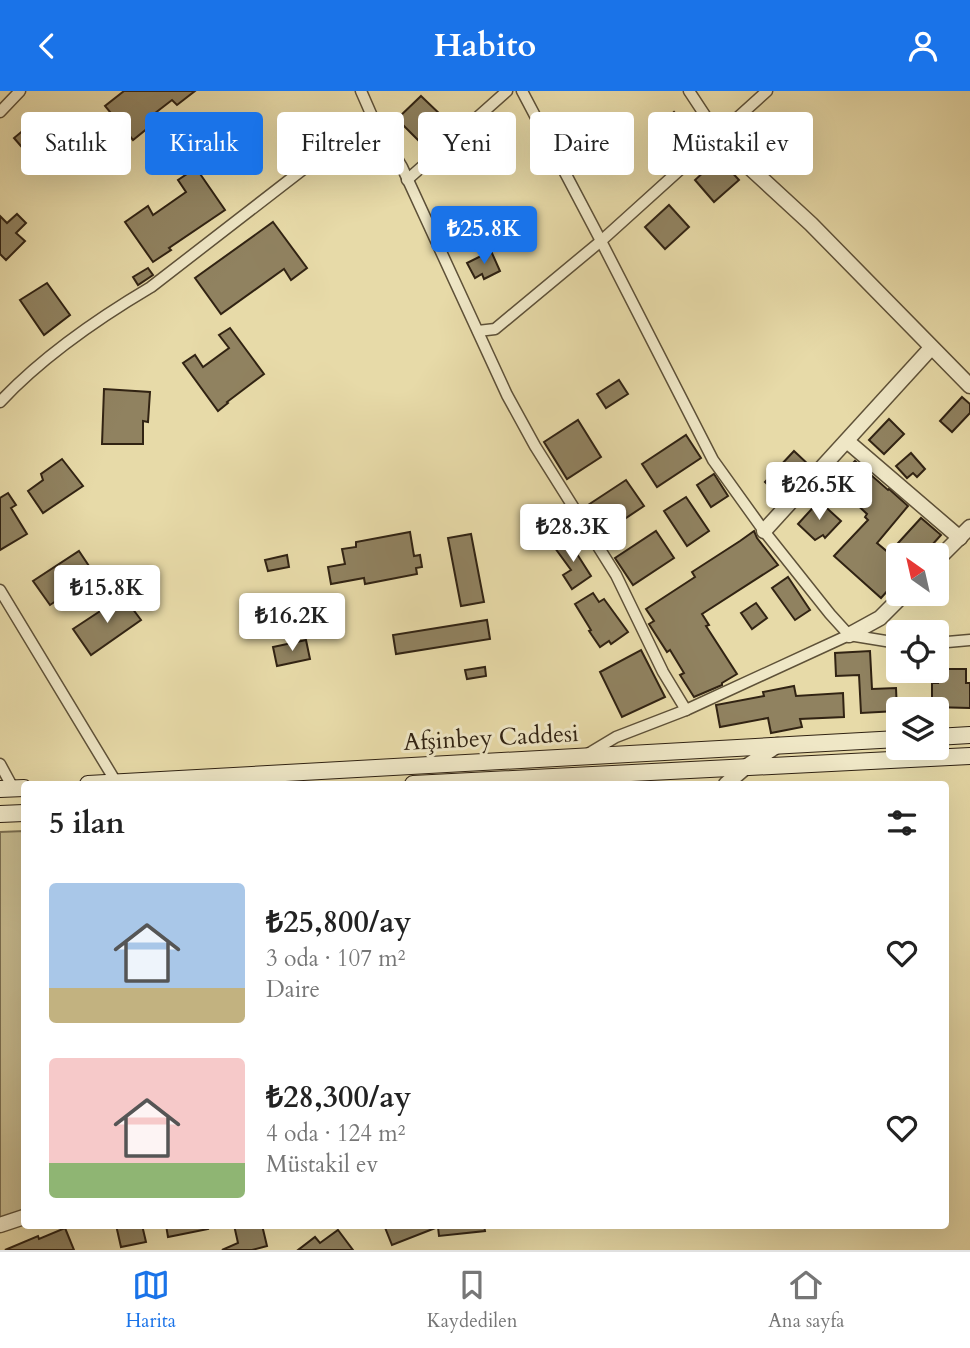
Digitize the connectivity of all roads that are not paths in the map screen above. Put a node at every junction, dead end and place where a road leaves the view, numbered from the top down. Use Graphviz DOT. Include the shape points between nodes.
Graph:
graph roads {
  1 [pos="20,91"];
  2 [pos="362,91"];
  3 [pos="507,91"];
  4 [pos="522,91"];
  5 [pos="688,91"];
  6 [pos="767,91"];
  7 [pos="0,112"];
  8 [pos="371,112"];
  9 [pos="702,112"];
  10 [pos="744,112"];
  11 [pos="404,172"];
  12 [pos="295,175"];
  13 [pos="674,175"];
  14 [pos="758,175"];
  15 [pos="407,180"];
  16 [pos="601,241"];
  17 [pos="478,331"];
  18 [pos="932,348"];
  19 [pos="970,386"];
  20 [pos="0,402"];
  21 [pos="847,441"];
  22 [pos="764,531"];
  23 [pos="965,533"];
  24 [pos="949,548"];
  25 [pos="0,590"];
  26 [pos="892,606"];
  27 [pos="849,635"];
  28 [pos="970,640"];
  29 [pos="886,641"];
  30 [pos="949,642"];
  31 [pos="686,710"];
  32 [pos="970,735"];
  33 [pos="949,736"];
  34 [pos="886,740"];
  35 [pos="778,744"];
  36 [pos="585,755"];
  37 [pos="970,755"];
  38 [pos="0,764"];
  39 [pos="747,766"];
  40 [pos="618,778"];
  41 [pos="116,781"];
  42 [pos="134,781"];
  43 [pos="516,781"];
  44 [pos="730,781"];
  45 [pos="12,788"];
  46 [pos="21,813"];
  47 [pos="0,814"];
  48 [pos="21,1218"];
  49 [pos="0,1225"];
  1 -- 7 [label="street"];
  2 -- 8 [label="street"];
  3 -- 15 [label="street"];
  4 -- 16 [label="street"];
  5 -- 9 [label="street"];
  6 -- 10 [label="street"];
  11 -- 15 [label="street"];
  12 -- 20 [label="street" via="151,287 81,333"];
  13 -- 16 [label="street"];
  14 -- 18 [label="street"];
  15 -- 17 [label="street"];
  16 -- 17 [label="street" via="495,329"];
  16 -- 22 [label="street" via="713,460"];
  17 -- 31 [label="street" via="507,395 616,575"];
  18 -- 19 [label="street"];
  18 -- 21 [label="street"];
  21 -- 22 [label="street"];
  21 -- 23 [label="street"];
  22 -- 27 [label="street"];
  23 -- 24 [label="street"];
  25 -- 41 [label="street"];
  26 -- 27 [label="street"];
  27 -- 29 [label="street"];
  27 -- 31 [label="street"];
  28 -- 30 [label="street"];
  31 -- 36 [label="street" via="616,737"];
  32 -- 33 [label="main road"];
  34 -- 35 [label="main road, Afşinbey Caddesi"];
  35 -- 36 [label="main road, Afşinbey Caddesi"];
  35 -- 39 [label="street"];
  36 -- 42 [label="main road, Afşinbey Caddesi"];
  37 -- 39 [label="main road, Afşinbey Caddesi"];
  38 -- 45 [label="street"];
  39 -- 40 [label="main road, Afşinbey Caddesi"];
  39 -- 44 [label="street"];
  40 -- 43 [label="main road, Afşinbey Caddesi"];
  46 -- 47 [label="main road"];
  48 -- 49 [label="street"];
}
